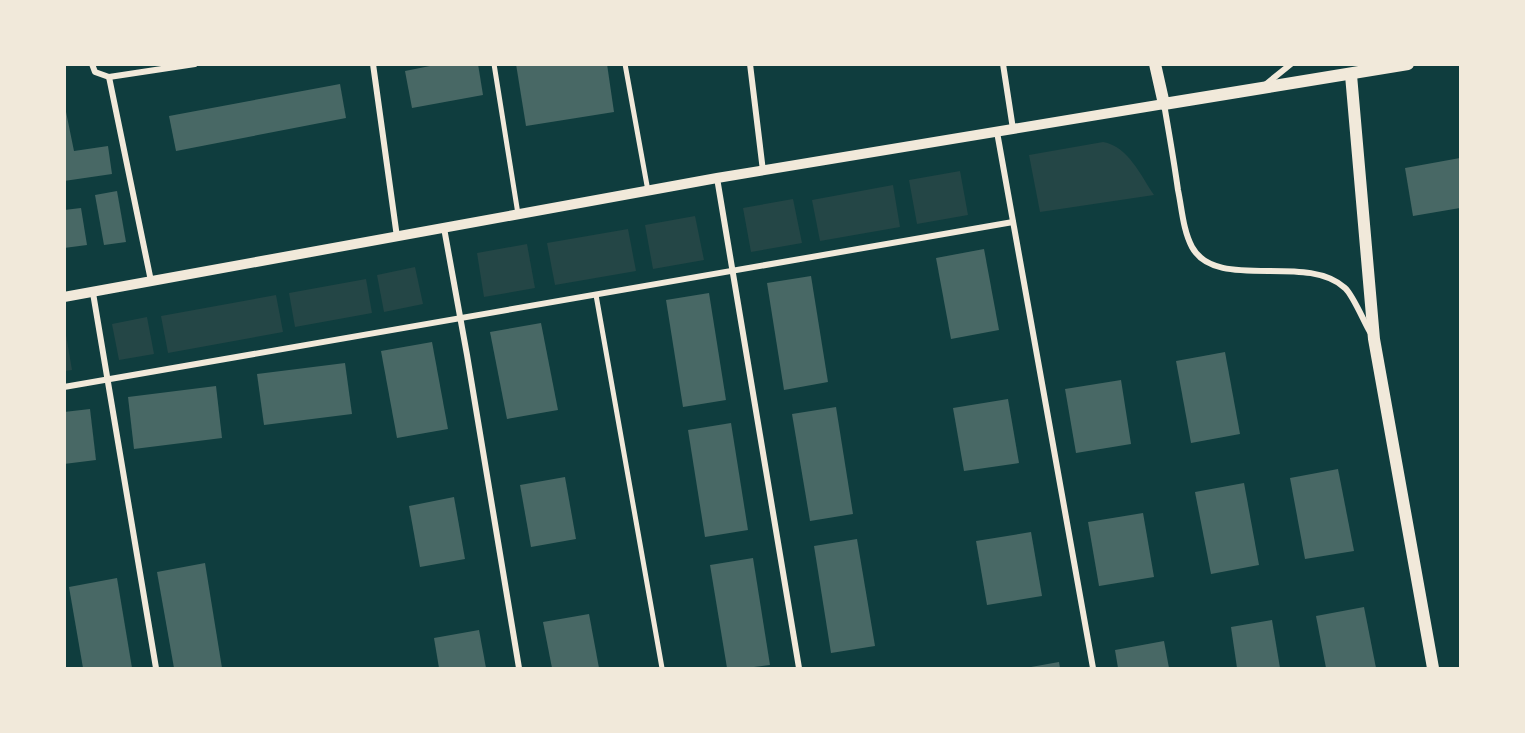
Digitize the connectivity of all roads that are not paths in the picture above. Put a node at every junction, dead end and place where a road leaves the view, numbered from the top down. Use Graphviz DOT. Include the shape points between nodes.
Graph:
graph roads {
  1 [pos="92,64"];
  2 [pos="195,64"];
  3 [pos="373,64"];
  4 [pos="494,64"];
  5 [pos="625,64"];
  6 [pos="750,64"];
  7 [pos="1003,64"];
  8 [pos="1155,64"];
  9 [pos="1291,64"];
  10 [pos="1408,64"];
  11 [pos="1351,75"];
  12 [pos="109,77"];
  13 [pos="1260,89"];
  14 [pos="1164,104"];
  15 [pos="1013,129"];
  16 [pos="997,132"];
  17 [pos="763,171"];
  18 [pos="717,178"];
  19 [pos="648,191"];
  20 [pos="519,215"];
  21 [pos="1013,222"];
  22 [pos="444,228"];
  23 [pos="397,237"];
  24 [pos="733,272"];
  25 [pos="151,281"];
  26 [pos="93,293"];
  27 [pos="596,294"];
  28 [pos="64,297"];
  29 [pos="460,318"];
  30 [pos="1374,339"];
  31 [pos="107,378"];
  32 [pos="64,387"];
  33 [pos="156,669"];
  34 [pos="519,669"];
  35 [pos="662,669"];
  36 [pos="799,669"];
  37 [pos="1093,669"];
  38 [pos="1432,669"];
  1 -- 12 [label="street" via="95,72"];
  2 -- 12 [label="street"];
  3 -- 23 [label="street"];
  4 -- 20 [label="street"];
  5 -- 19 [label="street"];
  6 -- 17 [label="street"];
  7 -- 15 [label="street"];
  8 -- 14 [label="main road"];
  9 -- 13 [label="street"];
  10 -- 11 [label="main road"];
  11 -- 13 [label="main road"];
  11 -- 30 [label="main road"];
  12 -- 25 [label="street"];
  13 -- 14 [label="main road"];
  14 -- 15 [label="street"];
  14 -- 30 [label="street" via="1184,228 1193,249 1210,266 1324,276 1346,288"];
  15 -- 16 [label="street"];
  16 -- 17 [label="street"];
  16 -- 21 [label="street"];
  17 -- 18 [label="street"];
  18 -- 19 [label="street"];
  18 -- 24 [label="street"];
  19 -- 20 [label="street"];
  20 -- 22 [label="street"];
  21 -- 24 [label="street"];
  21 -- 37 [label="street"];
  22 -- 23 [label="street"];
  22 -- 29 [label="street"];
  23 -- 25 [label="street"];
  24 -- 27 [label="street"];
  24 -- 36 [label="street"];
  25 -- 26 [label="street"];
  26 -- 28 [label="street"];
  26 -- 31 [label="street"];
  27 -- 29 [label="street"];
  27 -- 35 [label="street"];
  29 -- 31 [label="street"];
  29 -- 34 [label="street"];
  30 -- 38 [label="main road"];
  31 -- 32 [label="street"];
  31 -- 33 [label="street"];
}
